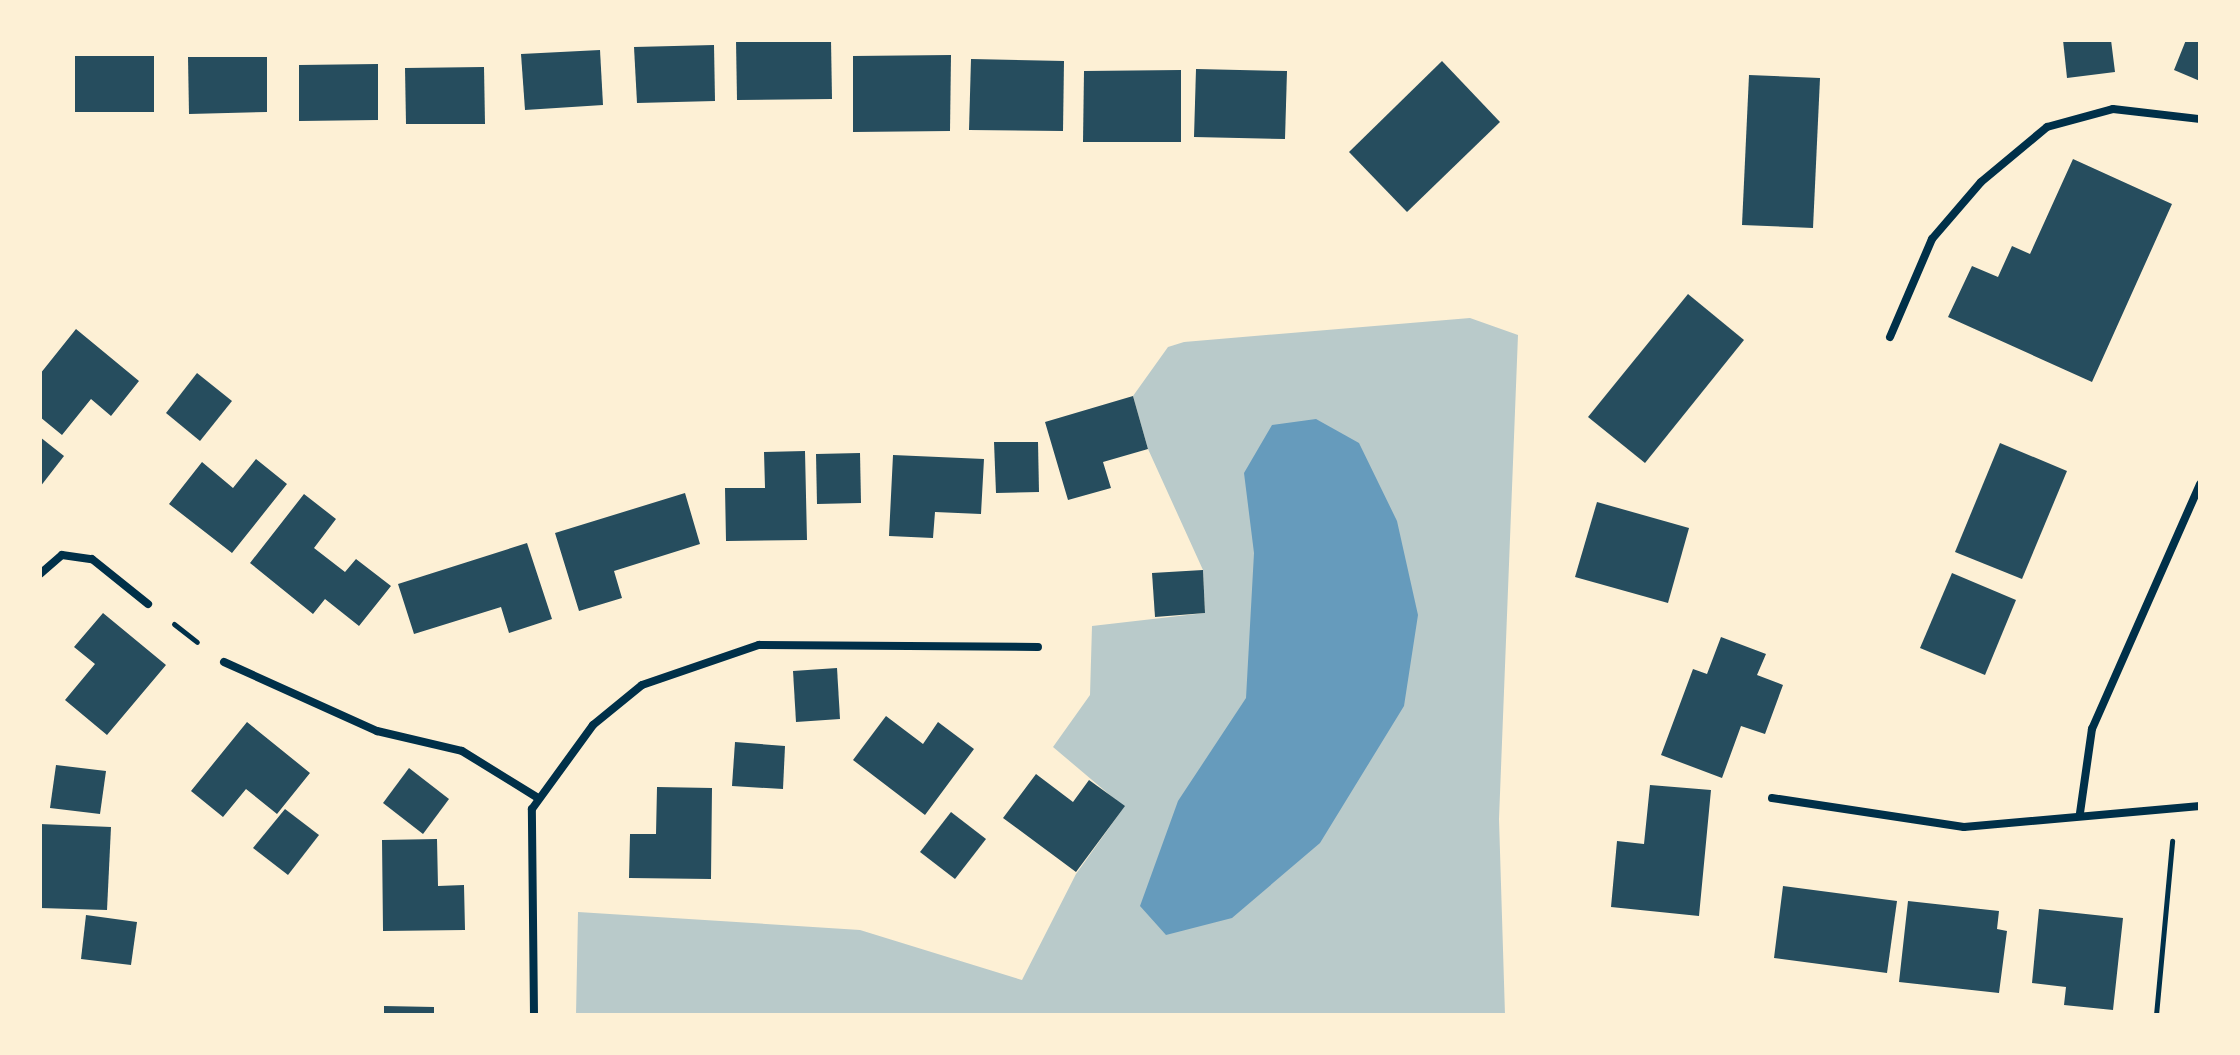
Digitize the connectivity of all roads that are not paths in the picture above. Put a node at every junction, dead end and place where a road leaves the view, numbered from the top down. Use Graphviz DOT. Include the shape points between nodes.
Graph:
graph roads {
  1 [pos="2200,119"];
  2 [pos="1890,337"];
  3 [pos="2200,484"];
  4 [pos="40,574"];
  5 [pos="148,604"];
  6 [pos="1038,647"];
  7 [pos="224,662"];
  8 [pos="538,798"];
  9 [pos="1772,798"];
  10 [pos="2200,806"];
  11 [pos="2080,813"];
  12 [pos="534,1015"];
  1 -- 2 [label="street" via="2113,109 2047,127 1981,182 1932,239"];
  3 -- 11 [label="street" via="2092,729"];
  4 -- 5 [label="street" via="62,555 92,559"];
  6 -- 8 [label="street" via="759,645 671,670 593,725"];
  7 -- 8 [label="street" via="377,731 462,751"];
  8 -- 12 [label="street" via="531,823"];
  9 -- 11 [label="street" via="1964,827"];
  10 -- 11 [label="street" via="2176,803"];
}
